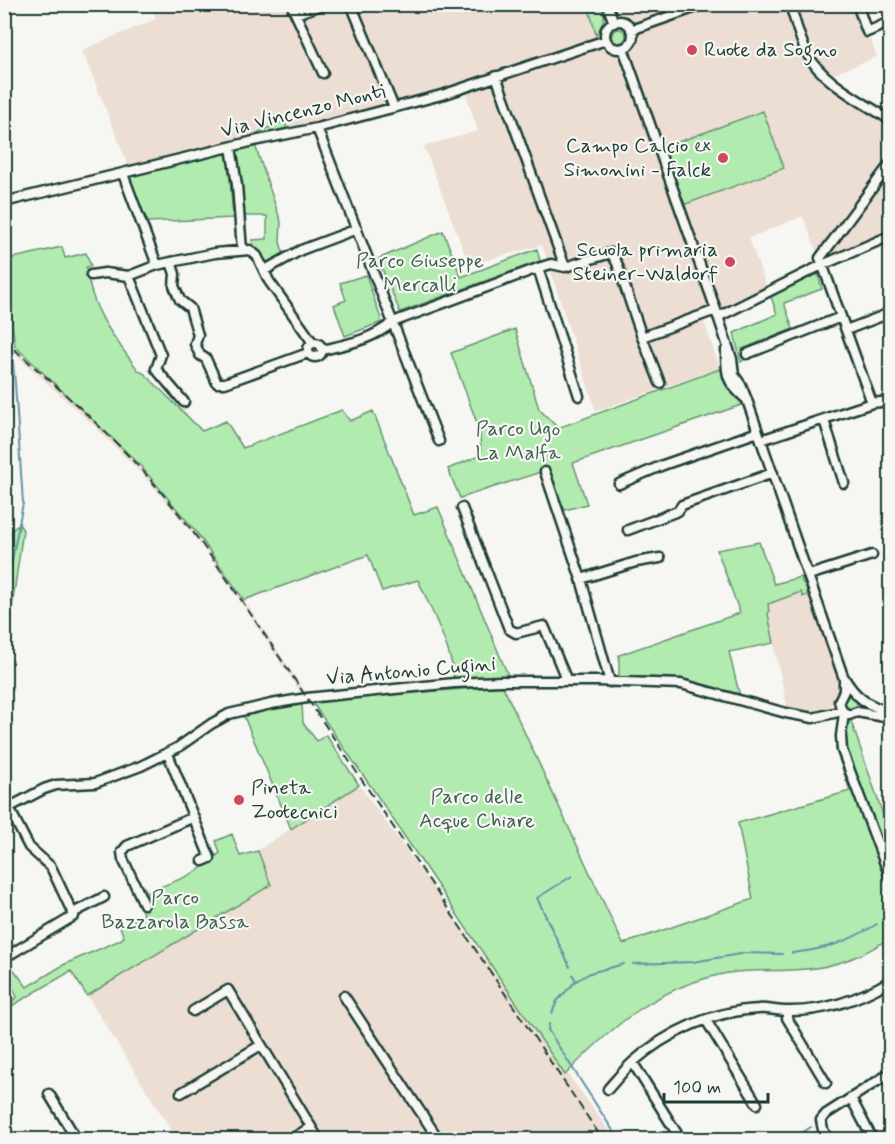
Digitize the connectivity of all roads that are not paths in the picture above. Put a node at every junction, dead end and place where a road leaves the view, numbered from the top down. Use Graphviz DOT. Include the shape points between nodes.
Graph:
graph roads {
  1 [pos="291,4"];
  2 [pos="324,4"];
  3 [pos="351,4"];
  4 [pos="607,4"];
  5 [pos="705,4"];
  6 [pos="790,4"];
  7 [pos="857,4"];
  8 [pos="296,15"];
  9 [pos="614,22"];
  10 [pos="891,22"];
  11 [pos="631,30"];
  12 [pos="606,40"];
  13 [pos="623,48"];
  14 [pos="323,73"];
  15 [pos="496,76"];
  16 [pos="394,108"];
  17 [pos="891,120"];
  18 [pos="317,128"];
  19 [pos="231,147"];
  20 [pos="891,164"];
  21 [pos="123,174"];
  22 [pos="4,201"];
  23 [pos="357,229"];
  24 [pos="891,236"];
  25 [pos="242,250"];
  26 [pos="171,262"];
  27 [pos="157,264"];
  28 [pos="822,265"];
  29 [pos="565,267"];
  30 [pos="538,268"];
  31 [pos="265,270"];
  32 [pos="91,275"];
  33 [pos="129,276"];
  34 [pos="891,313"];
  35 [pos="717,314"];
  36 [pos="841,317"];
  37 [pos="393,322"];
  38 [pos="846,330"];
  39 [pos="642,337"];
  40 [pos="313,343"];
  41 [pos="322,350"];
  42 [pos="308,353"];
  43 [pos="747,354"];
  44 [pos="660,383"];
  45 [pos="579,396"];
  46 [pos="891,401"];
  47 [pos="184,402"];
  48 [pos="872,403"];
  49 [pos="824,420"];
  50 [pos="760,436"];
  51 [pos="439,441"];
  52 [pos="545,472"];
  53 [pos="773,473"];
  54 [pos="844,483"];
  55 [pos="619,484"];
  56 [pos="462,508"];
  57 [pos="628,530"];
  58 [pos="872,555"];
  59 [pos="660,558"];
  60 [pos="809,575"];
  61 [pos="581,579"];
  62 [pos="843,676"];
  63 [pos="567,681"];
  64 [pos="610,682"];
  65 [pos="858,697"];
  66 [pos="841,698"];
  67 [pos="891,711"];
  68 [pos="849,713"];
  69 [pos="824,715"];
  70 [pos="891,718"];
  71 [pos="168,754"];
  72 [pos="7,809"];
  73 [pos="194,817"];
  74 [pos="203,861"];
  75 [pos="891,878"];
  76 [pos="105,897"];
  77 [pos="144,904"];
  78 [pos="73,913"];
  79 [pos="4,958"];
  80 [pos="891,981"];
  81 [pos="344,996"];
  82 [pos="193,1011"];
  83 [pos="787,1011"];
  84 [pos="706,1020"];
  85 [pos="261,1045"];
  86 [pos="633,1063"];
  87 [pos="891,1073"];
  88 [pos="826,1083"];
  89 [pos="608,1089"];
  90 [pos="49,1094"];
  91 [pos="181,1094"];
  92 [pos="851,1098"];
  93 [pos="758,1104"];
  94 [pos="311,1127"];
  95 [pos="77,1140"];
  96 [pos="290,1140"];
  97 [pos="319,1140"];
  98 [pos="438,1140"];
  99 [pos="681,1140"];
  100 [pos="829,1140"];
  101 [pos="873,1140"];
  1 -- 8 [label="street"];
  2 -- 8 [label="street"];
  3 -- 16 [label="street"];
  4 -- 9 [label="street"];
  5 -- 11 [label="street"];
  6 -- 17 [label="street" via="813,64"];
  7 -- 10 [label="street" via="867,33"];
  8 -- 14 [label="street"];
  9 -- 11 [label="street" via="626,24"];
  9 -- 12 [label="street" via="608,28"];
  11 -- 13 [label="street" via="632,39"];
  12 -- 13 [label="street" via="615,49"];
  12 -- 15 [label="street, Via Vincenzo Monti"];
  13 -- 35 [label="street"];
  15 -- 16 [label="street, Via Vincenzo Monti"];
  15 -- 29 [label="street"];
  16 -- 18 [label="street, Via Vincenzo Monti"];
  18 -- 19 [label="street, Via Vincenzo Monti"];
  18 -- 23 [label="street"];
  19 -- 21 [label="street, Via Vincenzo Monti"];
  19 -- 25 [label="street"];
  20 -- 28 [label="street" via="821,254"];
  21 -- 22 [label="street, Via Vincenzo Monti"];
  21 -- 27 [label="street"];
  23 -- 31 [label="street" via="301,250"];
  23 -- 37 [label="street"];
  24 -- 28 [label="street"];
  25 -- 26 [label="street"];
  25 -- 31 [label="street" via="257,256"];
  26 -- 27 [label="street"];
  26 -- 42 [label="street" via="174,286 180,300 190,309 198,335 195,344 217,383"];
  27 -- 33 [label="street"];
  28 -- 35 [label="street"];
  28 -- 36 [label="street"];
  29 -- 30 [label="street" via="551,264"];
  29 -- 39 [label="street" via="611,253"];
  30 -- 37 [label="street"];
  30 -- 45 [label="street"];
  31 -- 40 [label="street"];
  32 -- 33 [label="street"];
  33 -- 47 [label="street" via="161,355 156,369"];
  34 -- 38 [label="street"];
  35 -- 39 [label="street"];
  35 -- 50 [label="street" via="726,344 728,380 747,400"];
  36 -- 38 [label="street"];
  36 -- 43 [label="street"];
  37 -- 41 [label="street" via="379,334"];
  37 -- 51 [label="street"];
  38 -- 48 [label="street"];
  39 -- 44 [label="street"];
  40 -- 41 [label="street"];
  40 -- 42 [label="street"];
  41 -- 42 [label="street" via="315,357"];
  46 -- 48 [label="street"];
  48 -- 49 [label="street"];
  49 -- 50 [label="street"];
  49 -- 54 [label="street"];
  50 -- 53 [label="street"];
  50 -- 55 [label="street" via="663,465"];
  52 -- 61 [label="street"];
  53 -- 57 [label="street"];
  53 -- 60 [label="street"];
  56 -- 63 [label="street" via="509,629 516,633 544,627"];
  58 -- 60 [label="street"];
  59 -- 61 [label="street"];
  60 -- 62 [label="street"];
  61 -- 64 [label="street"];
  62 -- 65 [label="street"];
  62 -- 66 [label="street"];
  63 -- 64 [label="street, Via Antonio Cugini"];
  63 -- 71 [label="street, Via Antonio Cugini" via="454,683 271,704 220,718"];
  64 -- 69 [label="street, Via Antonio Cugini" via="681,684 786,713 813,718"];
  65 -- 66 [label="street" via="849,692"];
  65 -- 67 [label="street"];
  65 -- 68 [label="street" via="861,707"];
  66 -- 68 [label="street"];
  66 -- 69 [label="street"];
  68 -- 69 [label="street, Via Antonio Cugini"];
  68 -- 70 [label="street, Via Antonio Cugini"];
  68 -- 75 [label="street" via="843,752"];
  71 -- 72 [label="street, Via Antonio Cugini" via="95,783 44,789"];
  71 -- 73 [label="street"];
  72 -- 78 [label="street" via="29,848 51,867"];
  73 -- 74 [label="street" via="210,858"];
  73 -- 77 [label="street" via="127,846 122,852"];
  76 -- 78 [label="street"];
  78 -- 79 [label="street" via="74,916"];
  80 -- 83 [label="street" via="836,1006"];
  81 -- 98 [label="street"];
  82 -- 85 [label="street" via="228,990"];
  83 -- 84 [label="street" via="759,1009"];
  83 -- 88 [label="street" via="787,1018"];
  84 -- 86 [label="street" via="657,1043"];
  84 -- 93 [label="street"];
  85 -- 91 [label="street"];
  85 -- 94 [label="street"];
  86 -- 89 [label="street"];
  86 -- 99 [label="street"];
  87 -- 92 [label="street"];
  90 -- 95 [label="street"];
  92 -- 100 [label="street" via="821,1120"];
  92 -- 101 [label="street"];
  94 -- 96 [label="street"];
  94 -- 97 [label="street"];
}
